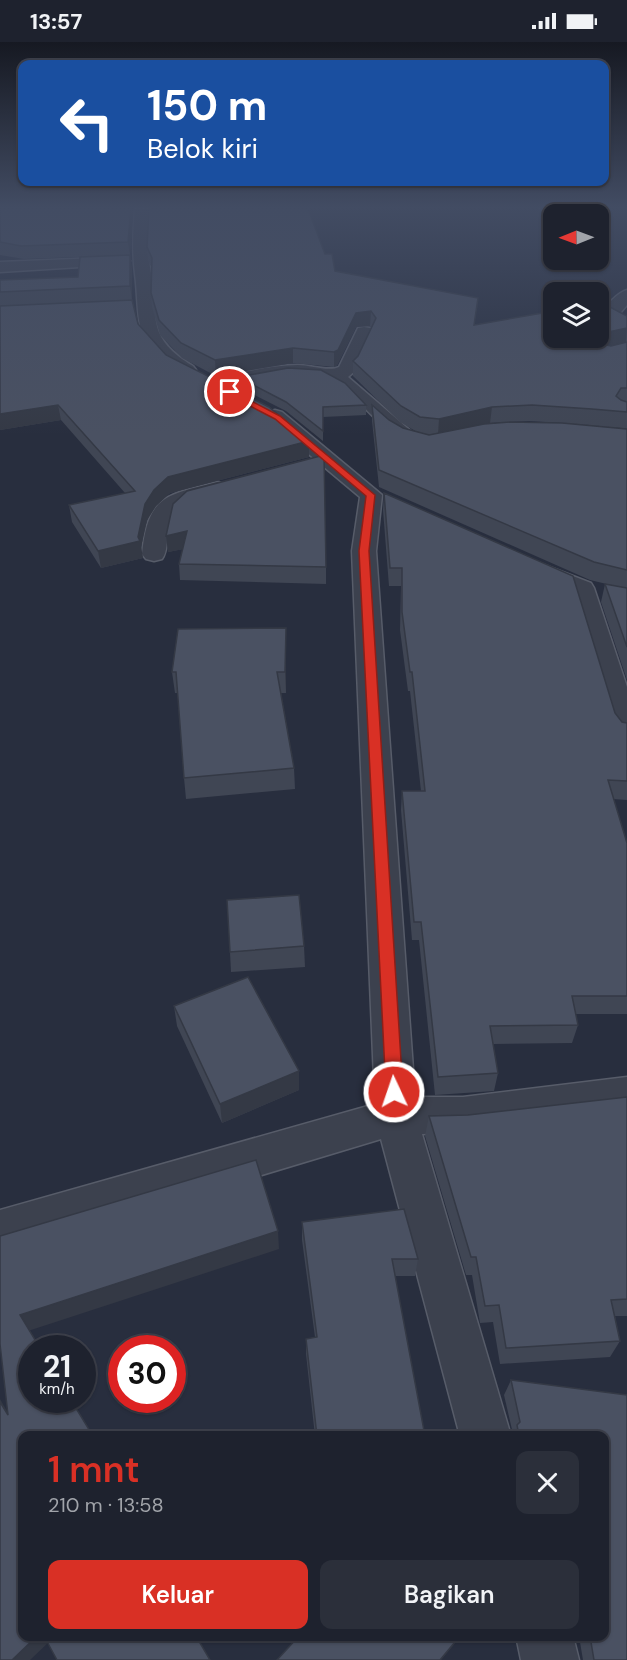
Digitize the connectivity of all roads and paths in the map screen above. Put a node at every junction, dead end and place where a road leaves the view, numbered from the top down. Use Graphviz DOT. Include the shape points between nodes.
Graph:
graph roads {
  1 [pos="140,285"];
  2 [pos="627,295"];
  3 [pos="609,311"];
  4 [pos="364,332"];
  5 [pos="335,376"];
  6 [pos="214,384"];
  7 [pos="422,443"];
  8 [pos="237,484"];
  9 [pos="154,554"];
  10 [pos="511,558"];
  11 [pos="582,588"];
  12 [pos="607,593"];
  13 [pos="627,731"];
  14 [pos="627,1095"];
  15 [pos="396,1116"];
  16 [pos="0,1232"];
  17 [pos="485,1431"];
  18 [pos="545,1641"];
  19 [pos="550,1660"];
  1 -- 6 [label="street" via="136,307 150,337 175,364"];
  2 -- 3 [label="street"];
  4 -- 5 [label="street" via="347,370"];
  5 -- 6 [label="street" via="298,371"];
  5 -- 7 [label="street" via="405,437"];
  6 -- 15 [label="street" via="278,417 316,464 381,500 364,551"];
  8 -- 9 [label="street" via="179,500 167,508 159,517"];
  10 -- 11 [label="street"];
  11 -- 12 [label="street"];
  11 -- 13 [label="street"];
  14 -- 15 [label="street" via="463,1115"];
  15 -- 16 [label="street"];
  15 -- 17 [label="street"];
  18 -- 19 [label="street"];
}
